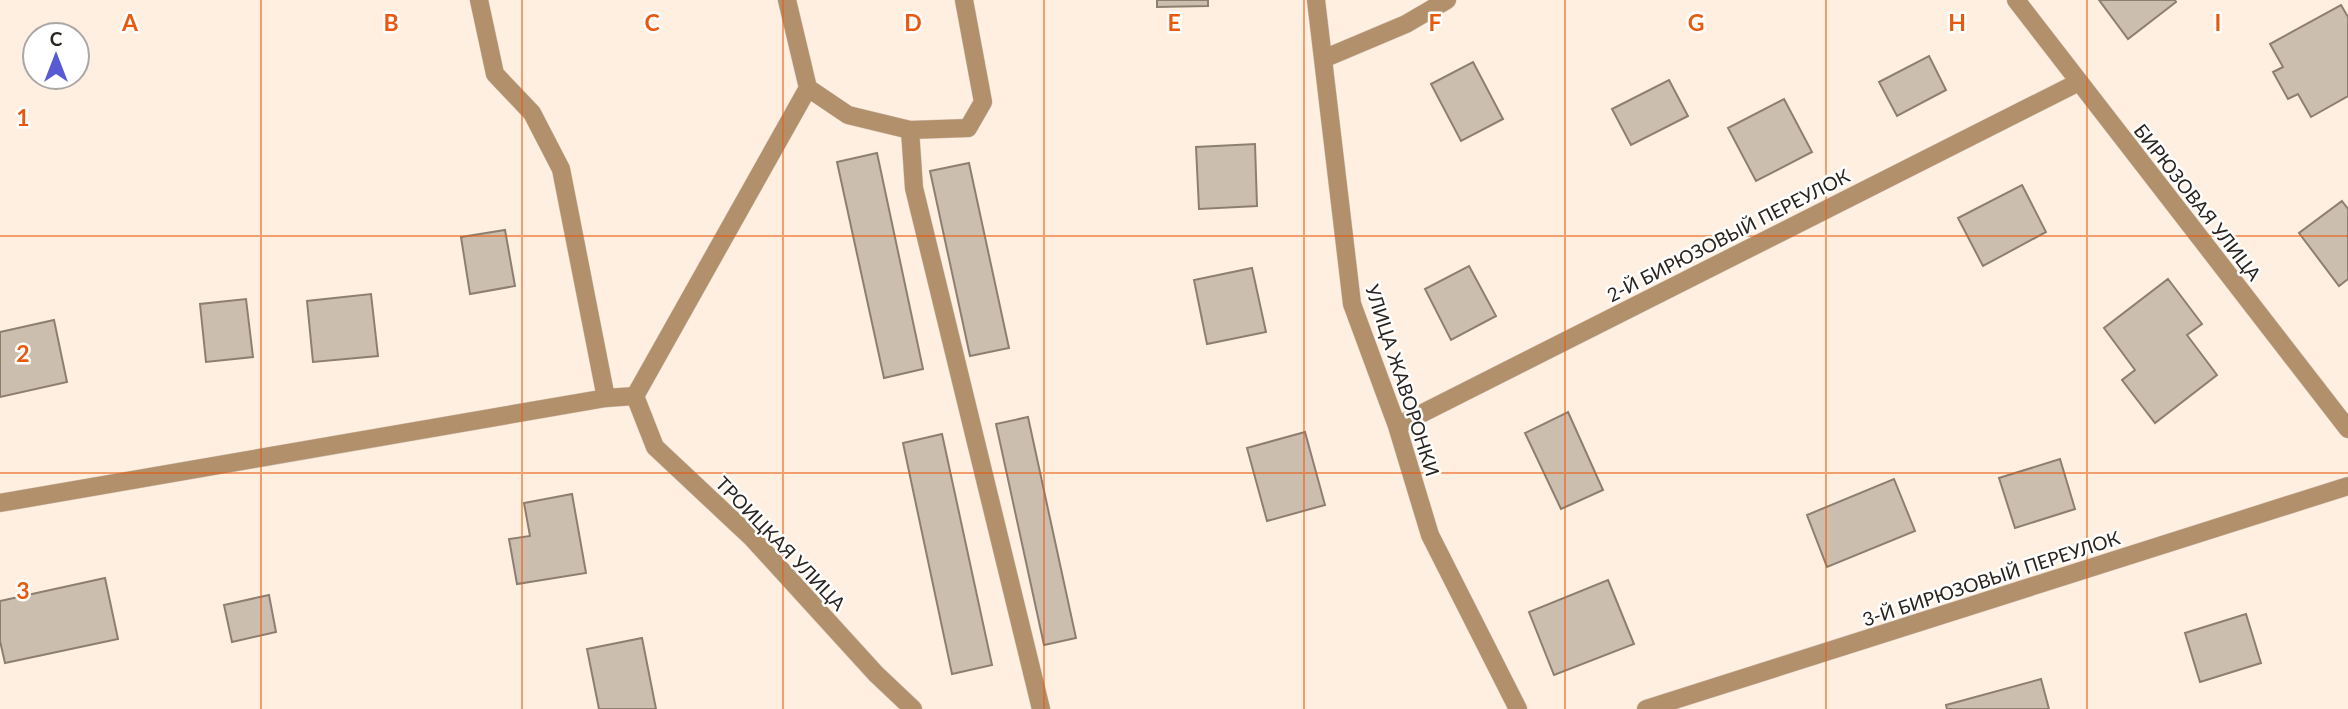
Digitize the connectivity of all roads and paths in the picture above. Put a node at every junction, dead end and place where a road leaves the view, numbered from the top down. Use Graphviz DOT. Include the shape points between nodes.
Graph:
graph roads {
  1 [pos="479,0"];
  2 [pos="787,0"];
  3 [pos="964,0"];
  4 [pos="1316,0"];
  5 [pos="1447,0"];
  6 [pos="2016,0"];
  7 [pos="1323,59"];
  8 [pos="2079,82"];
  9 [pos="808,88"];
  10 [pos="910,130"];
  11 [pos="635,396"];
  12 [pos="606,398"];
  13 [pos="1397,426"];
  14 [pos="2348,429"];
  15 [pos="2348,486"];
  16 [pos="0,503"];
  17 [pos="913,709"];
  18 [pos="1041,709"];
  19 [pos="1518,709"];
  20 [pos="1646,709"];
  1 -- 12 [label="street" via="495,74 532,113 561,169"];
  2 -- 9 [label="street"];
  3 -- 10 [label="street" via="983,102 968,128"];
  4 -- 7 [label="street, УЛИЦА ЖАВОРОНКИ"];
  5 -- 7 [label="street" via="1406,24"];
  6 -- 8 [label="street, БИРЮЗОВАЯ УЛИЦА"];
  7 -- 13 [label="street, УЛИЦА ЖАВОРОНКИ" via="1352,304"];
  8 -- 13 [label="street, 2-Й БИРЮЗОВЫЙ ПЕРЕУЛОК"];
  8 -- 14 [label="street, БИРЮЗОВАЯ УЛИЦА"];
  9 -- 10 [label="street" via="848,115"];
  9 -- 11 [label="street"];
  10 -- 18 [label="street" via="914,188"];
  11 -- 12 [label="street"];
  11 -- 17 [label="street, ТРОИЦКАЯ УЛИЦА" via="655,446 752,538"];
  12 -- 16 [label="street"];
  13 -- 19 [label="street, УЛИЦА ЖАВОРОНКИ" via="1430,535"];
  15 -- 20 [label="street, 3-Й БИРЮЗОВЫЙ ПЕРЕУЛОК"];
}
